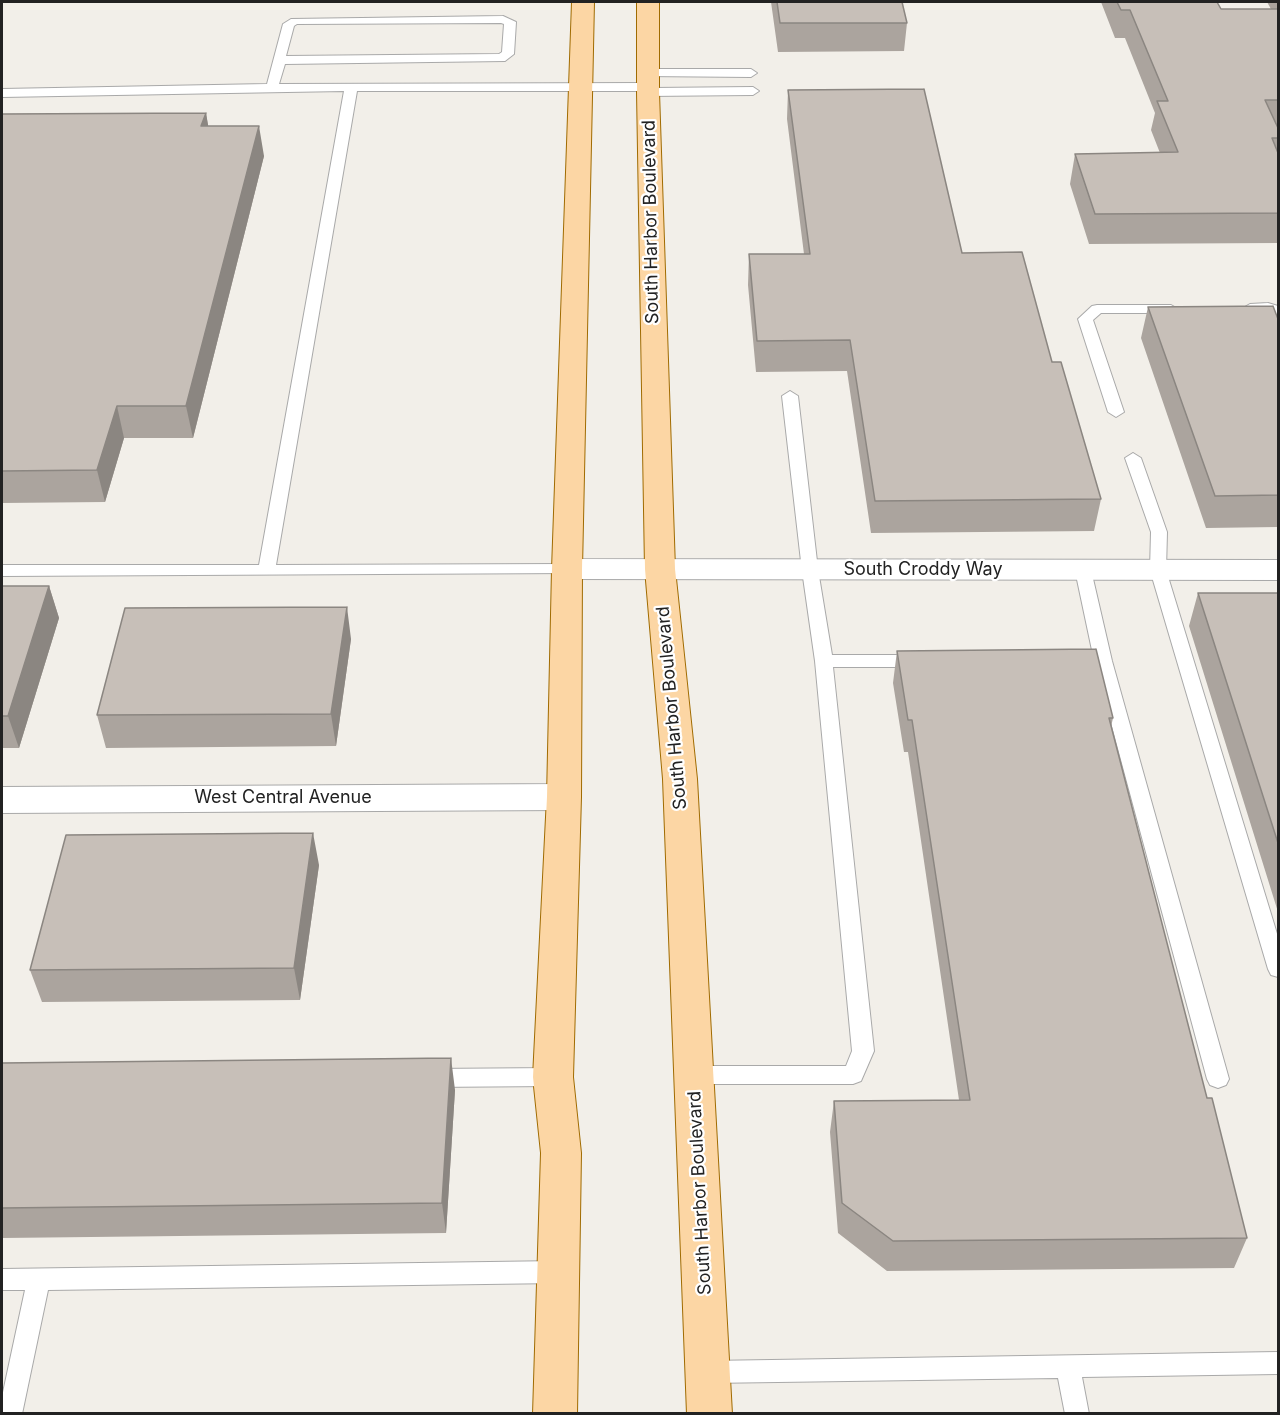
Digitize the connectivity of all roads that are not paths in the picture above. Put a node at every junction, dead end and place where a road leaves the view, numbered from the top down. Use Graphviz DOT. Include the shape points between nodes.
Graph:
graph roads {
  1 [pos="583,2"];
  2 [pos="648,2"];
  3 [pos="281,60"];
  4 [pos="751,73"];
  5 [pos="648,84"];
  6 [pos="581,87"];
  7 [pos="272,88"];
  8 [pos="351,88"];
  9 [pos="753,92"];
  10 [pos="2,93"];
  11 [pos="1275,307"];
  12 [pos="1188,308"];
  13 [pos="1234,308"];
  14 [pos="790,396"];
  15 [pos="1116,412"];
  16 [pos="1133,459"];
  17 [pos="267,570"];
  18 [pos="567,570"];
  19 [pos="660,570"];
  20 [pos="810,570"];
  21 [pos="1083,570"];
  22 [pos="1158,570"];
  23 [pos="1278,570"];
  24 [pos="2,571"];
  25 [pos="824,661"];
  26 [pos="940,661"];
  27 [pos="1057,661"];
  28 [pos="1103,661"];
  29 [pos="564,797"];
  30 [pos="2,800"];
  31 [pos="1278,969"];
  32 [pos="694,1075"];
  33 [pos="553,1077"];
  34 [pos="409,1078"];
  35 [pos="1218,1079"];
  36 [pos="559,1272"];
  37 [pos="39,1279"];
  38 [pos="2,1280"];
  39 [pos="1278,1364"];
  40 [pos="1068,1366"];
  41 [pos="708,1372"];
  42 [pos="10,1413"];
  43 [pos="555,1413"];
  44 [pos="710,1413"];
  45 [pos="1077,1413"];
  1 -- 6 [label="main road"];
  2 -- 5 [label="main road, South Harbor Boulevard"];
  3 -- 3 [label="lane" via="289,24 295,21 510,22 508,54 501,58"];
  3 -- 7 [label="lane"];
  4 -- 5 [label="lane"];
  5 -- 6 [label="lane"];
  5 -- 9 [label="lane"];
  5 -- 19 [label="main road, South Harbor Boulevard"];
  6 -- 8 [label="lane"];
  6 -- 18 [label="main road"];
  7 -- 8 [label="lane"];
  7 -- 10 [label="lane"];
  8 -- 17 [label="lane"];
  11 -- 13 [label="lane"];
  12 -- 15 [label="lane" via="1097,309 1085,319"];
  14 -- 20 [label="lane"];
  16 -- 22 [label="lane" via="1159,532"];
  17 -- 18 [label="lane"];
  17 -- 24 [label="lane"];
  18 -- 19 [label="street, South Croddy Way"];
  18 -- 29 [label="main road"];
  19 -- 20 [label="street, South Croddy Way"];
  19 -- 32 [label="main road, South Harbor Boulevard" via="680,779"];
  20 -- 21 [label="street, South Croddy Way"];
  20 -- 25 [label="lane"];
  21 -- 22 [label="street, South Croddy Way"];
  21 -- 28 [label="lane"];
  22 -- 23 [label="street, South Croddy Way"];
  22 -- 31 [label="lane"];
  25 -- 26 [label="lane"];
  25 -- 32 [label="lane" via="863,1051 853,1075"];
  27 -- 28 [label="lane"];
  28 -- 35 [label="lane"];
  29 -- 30 [label="street, West Central Avenue"];
  29 -- 33 [label="main road"];
  32 -- 41 [label="main road, South Harbor Boulevard"];
  33 -- 34 [label="lane"];
  33 -- 36 [label="main road" via="561,1153"];
  36 -- 37 [label="lane"];
  36 -- 43 [label="main road"];
  37 -- 38 [label="lane"];
  37 -- 42 [label="lane"];
  39 -- 40 [label="lane"];
  40 -- 41 [label="lane"];
  40 -- 45 [label="lane"];
  41 -- 44 [label="main road, South Harbor Boulevard"];
}
